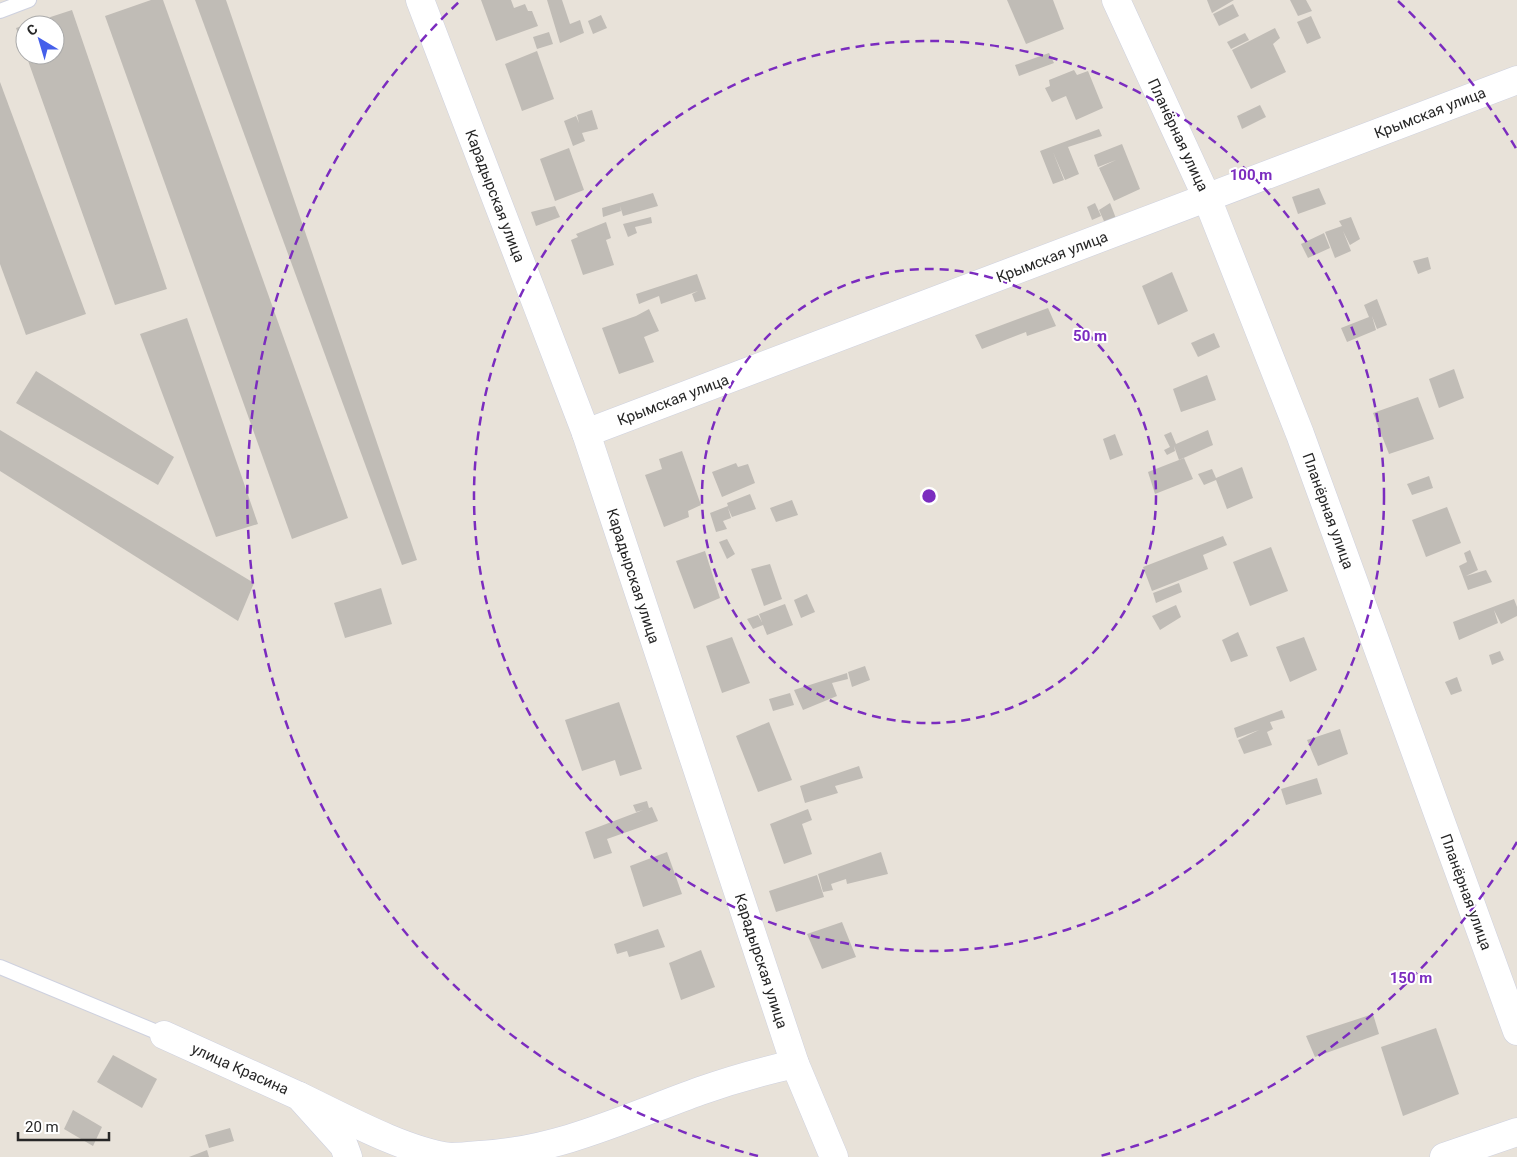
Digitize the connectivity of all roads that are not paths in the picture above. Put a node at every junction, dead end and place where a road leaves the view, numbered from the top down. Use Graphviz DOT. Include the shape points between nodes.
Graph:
graph roads {
  1 [pos="29,0"];
  2 [pos="420,0"];
  3 [pos="1116,0"];
  4 [pos="0,11"];
  5 [pos="1517,80"];
  6 [pos="1207,198"];
  7 [pos="586,433"];
  8 [pos="0,967"];
  9 [pos="1517,1031"];
  10 [pos="164,1035"];
  11 [pos="795,1064"];
  12 [pos="299,1096"];
  13 [pos="1517,1132"];
  14 [pos="348,1157"];
  15 [pos="834,1157"];
  16 [pos="1444,1157"];
  1 -- 4 [label="lane"];
  2 -- 7 [label="street, Карадырская улица"];
  3 -- 6 [label="street, Планёрная улица"];
  5 -- 6 [label="street, Крымская улица"];
  6 -- 7 [label="street, Крымская улица"];
  6 -- 9 [label="street, Планёрная улица" via="1300,434"];
  7 -- 11 [label="street, Карадырская улица"];
  8 -- 10 [label="lane"];
  10 -- 12 [label="street, улица Красина"];
  11 -- 12 [label="street" via="700,1091 567,1141 503,1154 450,1157 418,1148 370,1130"];
  11 -- 15 [label="street, Карадырская улица"];
  12 -- 14 [label="street, улица Красина" via="344,1146"];
  13 -- 16 [label="street"];
}
